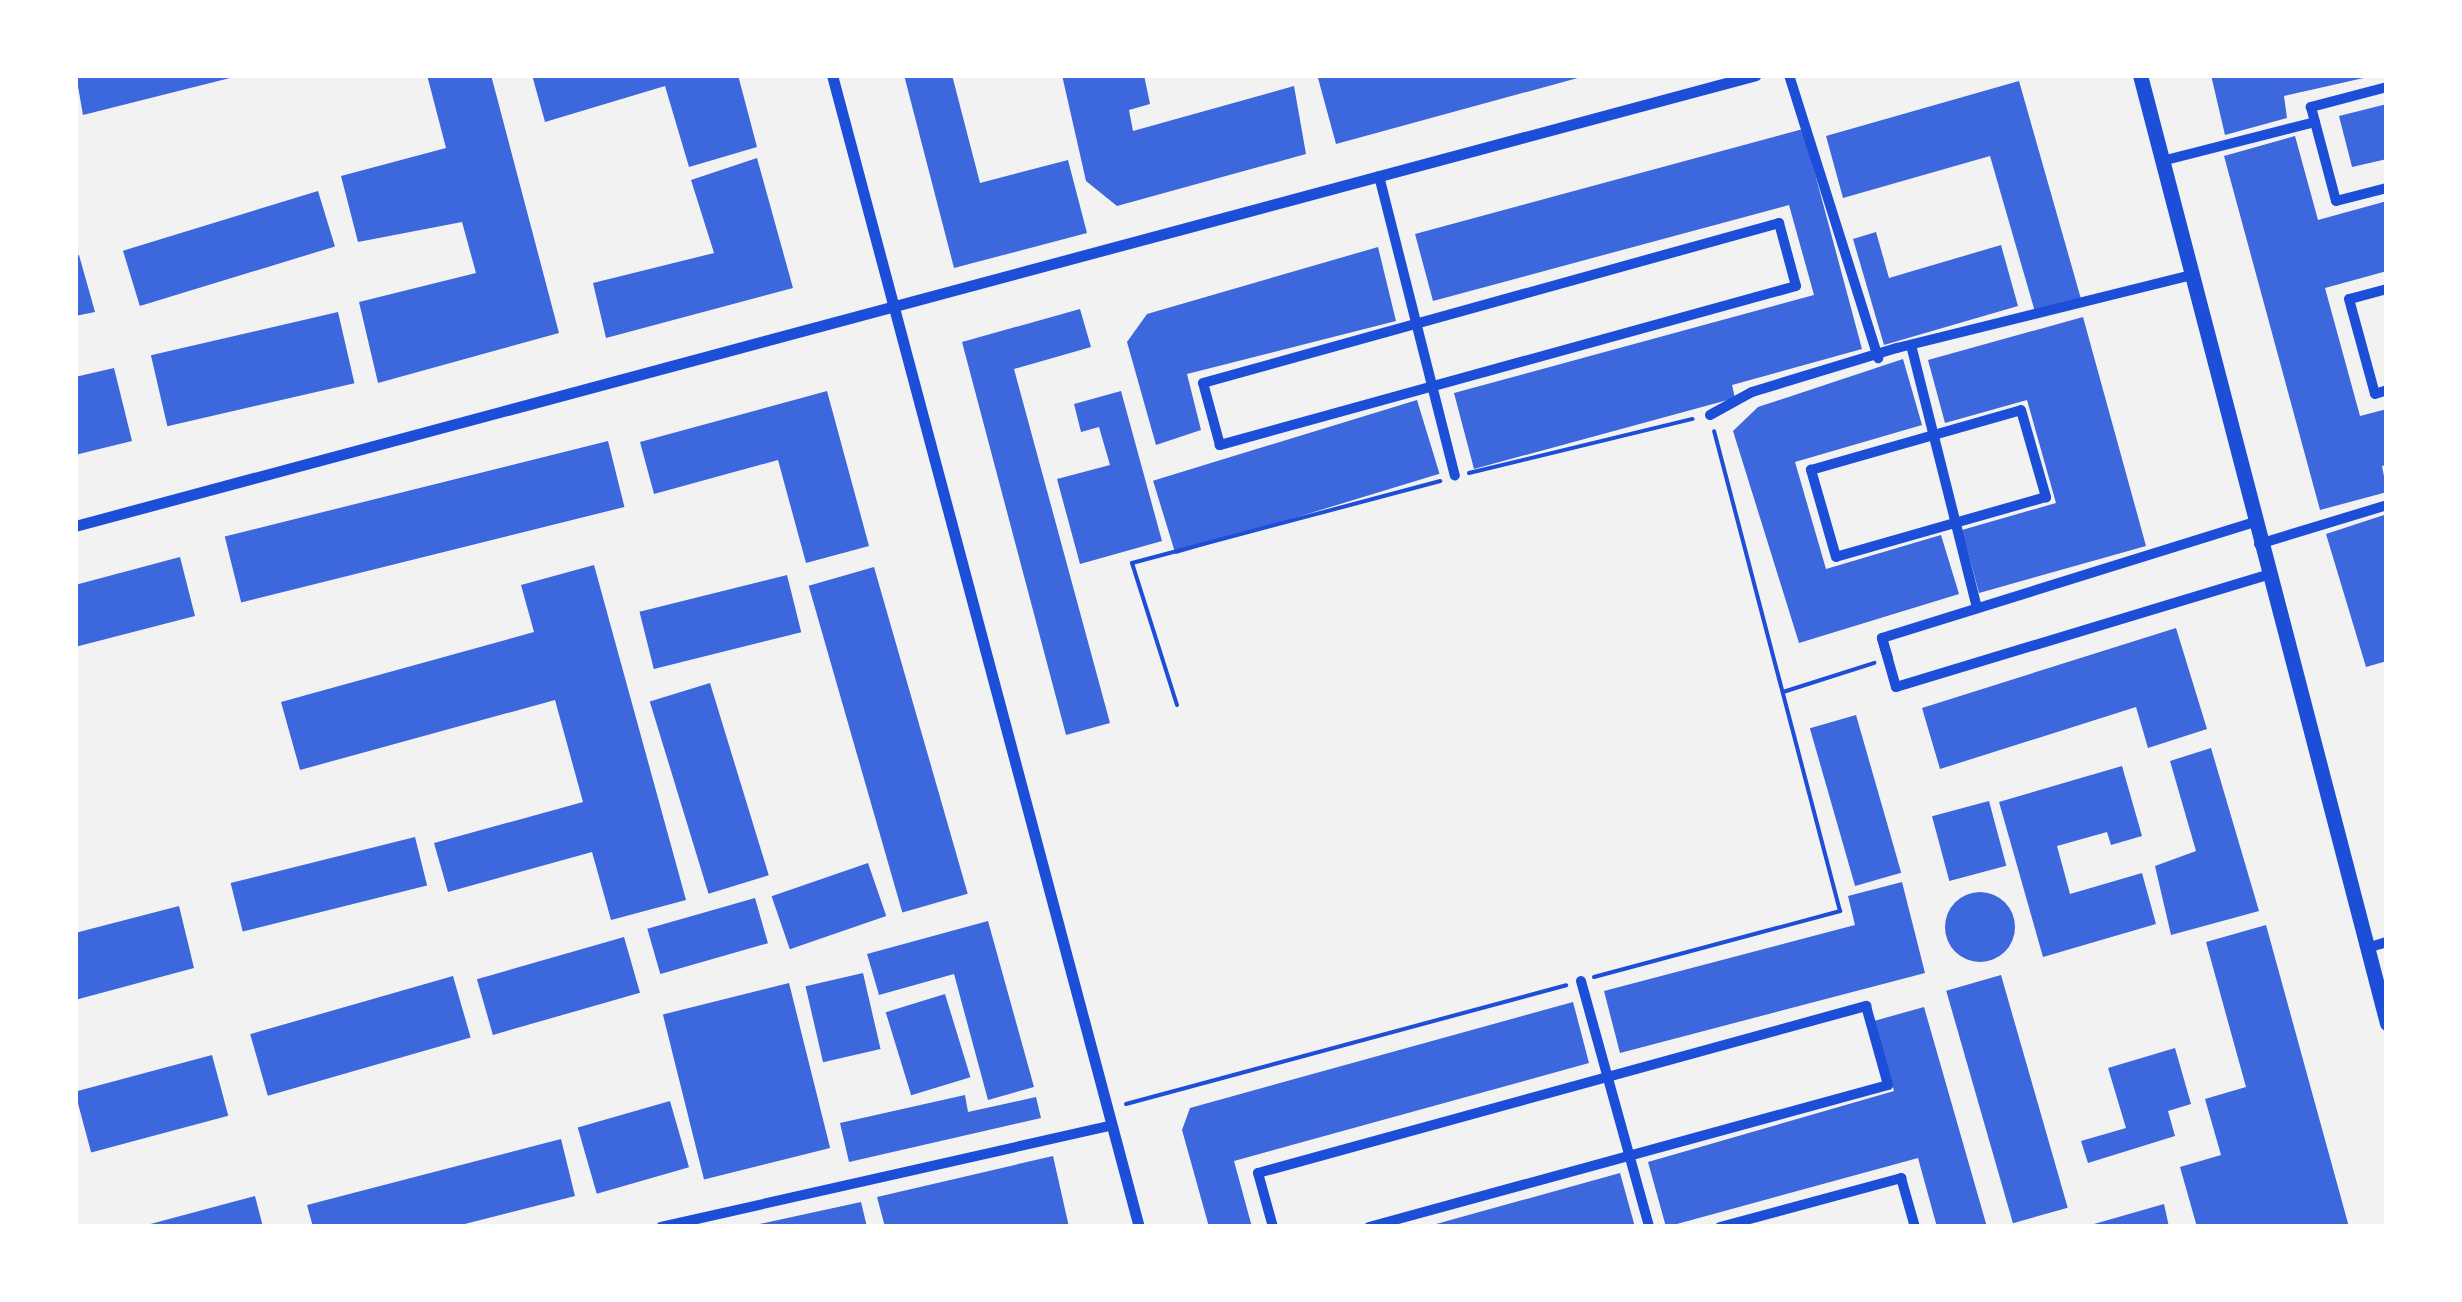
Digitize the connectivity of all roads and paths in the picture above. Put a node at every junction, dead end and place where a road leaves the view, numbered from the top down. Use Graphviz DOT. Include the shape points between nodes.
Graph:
graph roads {
  1 [pos="832,75"];
  2 [pos="1756,75"];
  3 [pos="1790,75"];
  4 [pos="2140,75"];
  5 [pos="2387,87"];
  6 [pos="2315,122"];
  7 [pos="2162,160"];
  8 [pos="1378,176"];
  9 [pos="2387,188"];
  10 [pos="2190,275"];
  11 [pos="2387,289"];
  12 [pos="894,306"];
  13 [pos="1416,324"];
  14 [pos="1912,349"];
  15 [pos="1878,358"];
  16 [pos="1434,386"];
  17 [pos="2387,390"];
  18 [pos="1710,415"];
  19 [pos="1934,435"];
  20 [pos="1456,476"];
  21 [pos="2387,506"];
  22 [pos="1956,523"];
  23 [pos="2252,523"];
  24 [pos="75,526"];
  25 [pos="2259,544"];
  26 [pos="2268,575"];
  27 [pos="1978,608"];
  28 [pos="1882,638"];
  29 [pos="1888,658"];
  30 [pos="1782,692"];
  31 [pos="1178,705"];
  32 [pos="2387,942"];
  33 [pos="2367,948"];
  34 [pos="1581,980"];
  35 [pos="2387,1023"];
  36 [pos="1607,1077"];
  37 [pos="1107,1109"];
  38 [pos="1112,1125"];
  39 [pos="1629,1156"];
  40 [pos="661,1227"];
  41 [pos="1139,1227"];
  42 [pos="1273,1227"];
  43 [pos="1369,1227"];
  44 [pos="1649,1227"];
  45 [pos="1720,1227"];
  46 [pos="1915,1227"];
  1 -- 12 [label="street"];
  2 -- 8 [label="street"];
  3 -- 15 [label="street"];
  4 -- 7 [label="main road"];
  5 -- 6 [label="street" via="2312,107"];
  6 -- 7 [label="street"];
  6 -- 9 [label="street" via="2336,202"];
  7 -- 10 [label="main road"];
  8 -- 12 [label="street"];
  8 -- 13 [label="street"];
  10 -- 14 [label="street"];
  10 -- 23 [label="main road"];
  11 -- 17 [label="street" via="2349,300 2375,394"];
  12 -- 24 [label="street"];
  12 -- 37 [label="street"];
  13 -- 16 [label="street"];
  13 -- 16 [label="street" via="1203,383 1220,445"];
  13 -- 16 [label="street" via="1779,223 1796,286"];
  14 -- 15 [label="street"];
  14 -- 19 [label="street"];
  15 -- 18 [label="street" via="1752,392"];
  16 -- 20 [label="street"];
  18 -- 20 [label="path"];
  18 -- 30 [label="path"];
  19 -- 22 [label="street"];
  19 -- 22 [label="street" via="2020,410 2046,498"];
  19 -- 22 [label="street" via="1811,470 1836,558"];
  20 -- 31 [label="path" via="1132,563"];
  21 -- 25 [label="street"];
  22 -- 27 [label="street"];
  23 -- 25 [label="main road"];
  23 -- 27 [label="street"];
  25 -- 26 [label="main road"];
  26 -- 28 [label="street" via="1896,688"];
  26 -- 33 [label="main road"];
  27 -- 28 [label="street"];
  28 -- 29 [label="street"];
  29 -- 30 [label="path"];
  30 -- 34 [label="path" via="1840,911"];
  32 -- 33 [label="street"];
  33 -- 35 [label="main road"];
  34 -- 36 [label="street"];
  34 -- 37 [label="path"];
  36 -- 39 [label="street"];
  36 -- 39 [label="street" via="1866,1006 1888,1085"];
  36 -- 42 [label="street" via="1258,1173"];
  37 -- 38 [label="street"];
  38 -- 40 [label="street"];
  38 -- 41 [label="street"];
  39 -- 43 [label="street"];
  39 -- 44 [label="street"];
  45 -- 46 [label="street" via="1902,1178"];
}
